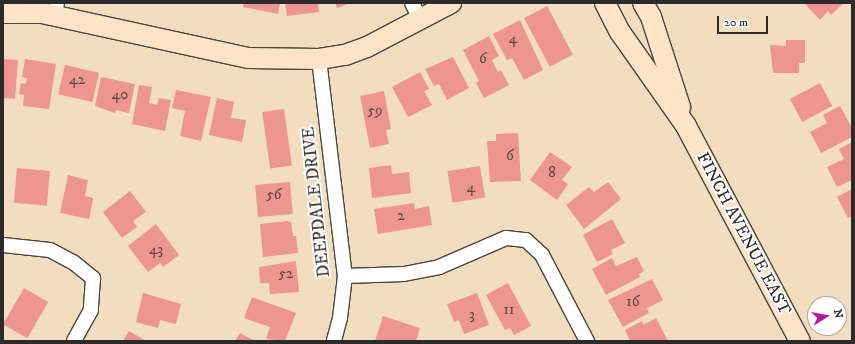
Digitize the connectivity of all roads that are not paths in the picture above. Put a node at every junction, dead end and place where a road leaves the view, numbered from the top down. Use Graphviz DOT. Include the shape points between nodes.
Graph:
graph roads {
  1 [pos="451,3"];
  2 [pos="605,3"];
  3 [pos="643,3"];
  4 [pos="56,9"];
  5 [pos="416,11"];
  6 [pos="3,13"];
  7 [pos="319,59"];
  8 [pos="686,126"];
  9 [pos="3,245"];
  10 [pos="345,276"];
  11 [pos="74,341"];
  12 [pos="334,341"];
  13 [pos="587,341"];
  14 [pos="800,341"];
  1 -- 5 [label="main road"];
  2 -- 8 [label="main road, FINCH AVENUE EAST" via="620,32"];
  3 -- 8 [label="main road, FINCH AVENUE EAST" via="651,17"];
  4 -- 6 [label="main road"];
  4 -- 7 [label="main road" via="248,58"];
  5 -- 7 [label="main road" via="367,47 345,55"];
  7 -- 10 [label="street, DEEPDALE DRIVE"];
  8 -- 14 [label="main road, FINCH AVENUE EAST"];
  9 -- 11 [label="street" via="50,250 73,262 93,278 91,310"];
  10 -- 12 [label="street, DEEPDALE DRIVE" via="340,318"];
  10 -- 13 [label="street" via="404,274 439,267 506,238 526,240 542,255"];
}
